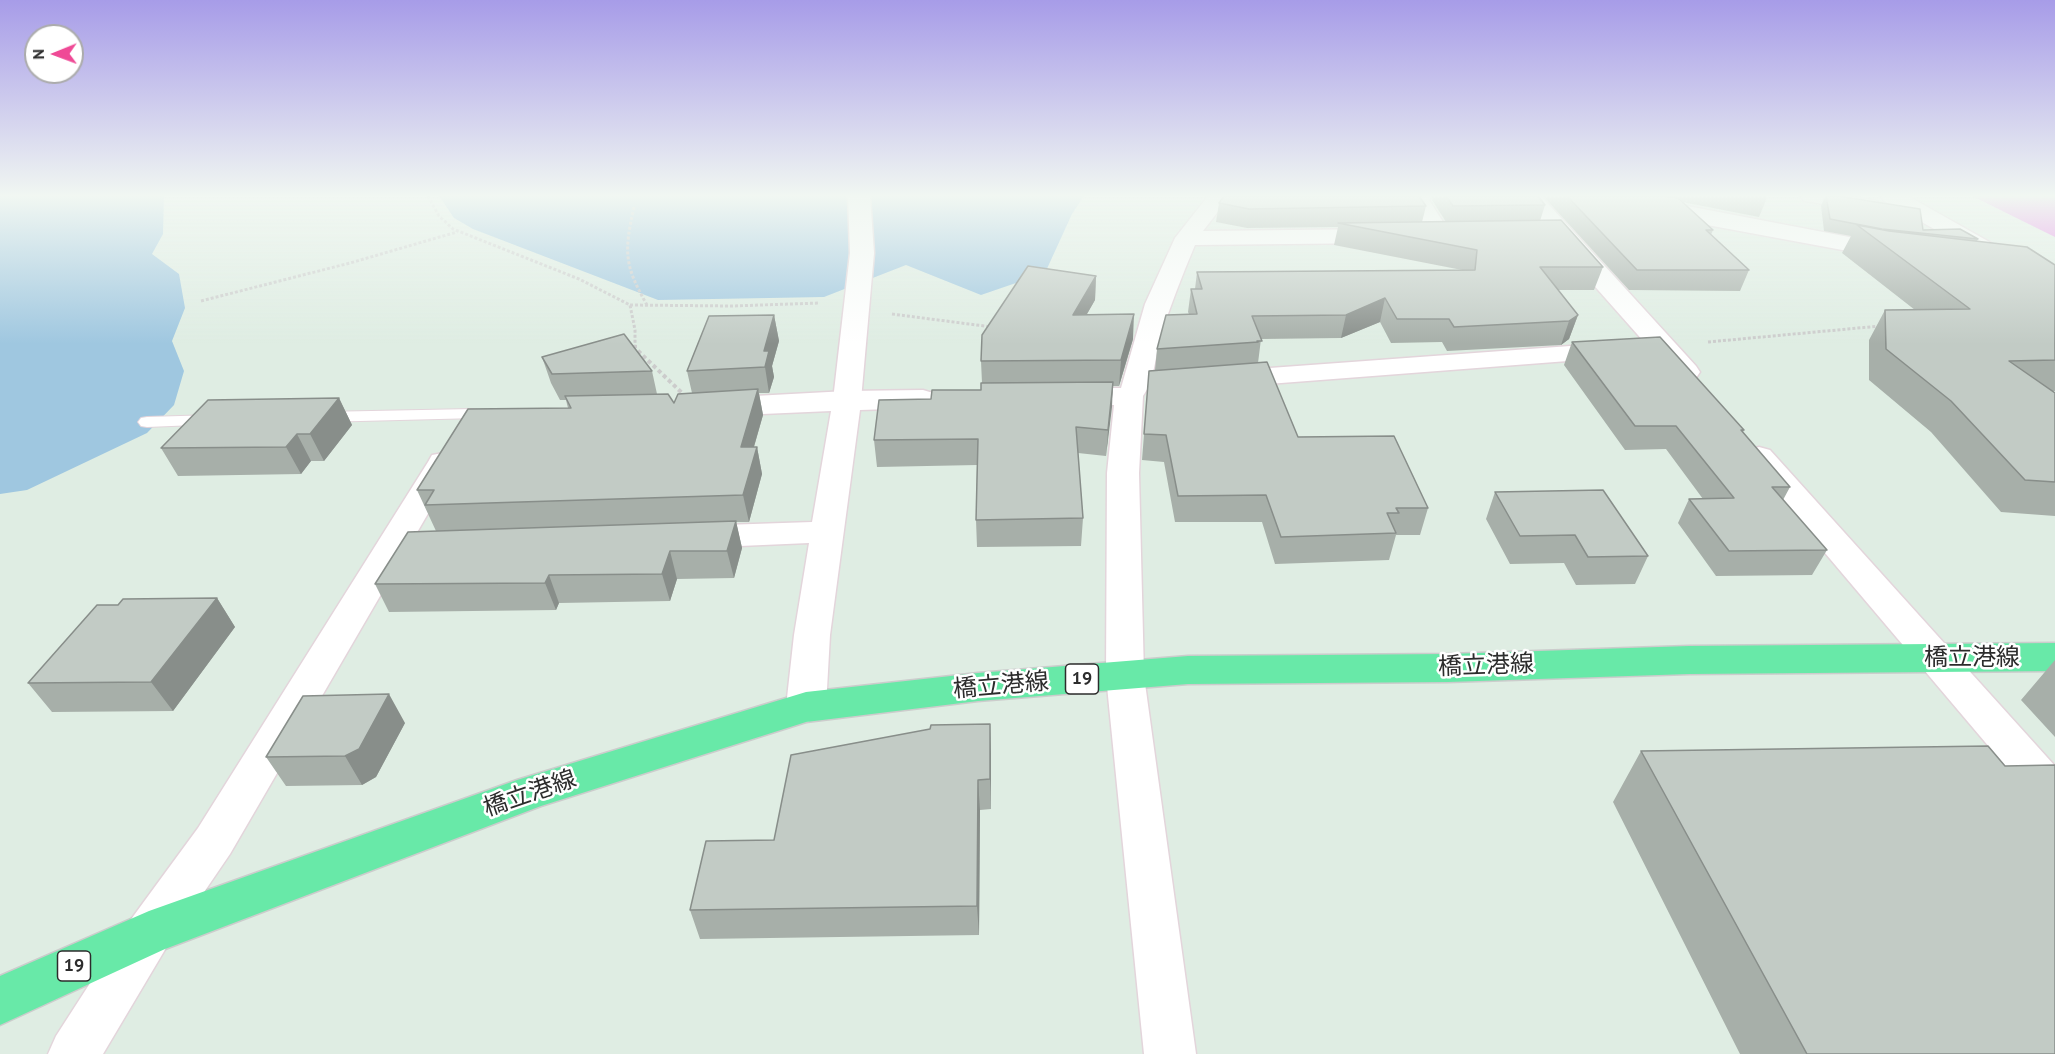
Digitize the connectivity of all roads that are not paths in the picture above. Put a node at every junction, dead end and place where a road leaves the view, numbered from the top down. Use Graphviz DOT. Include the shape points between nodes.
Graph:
graph roads {
  1 [pos="862,245"];
  2 [pos="1183,245"];
  3 [pos="1560,245"];
  4 [pos="1853,245"];
  5 [pos="1975,245"];
  6 [pos="1908,253"];
  7 [pos="1964,259"];
  8 [pos="2021,268"];
  9 [pos="2055,271"];
  10 [pos="2055,290"];
  11 [pos="1664,347"];
  12 [pos="1207,381"];
  13 [pos="1142,389"];
  14 [pos="1702,391"];
  15 [pos="1046,397"];
  16 [pos="952,399"];
  17 [pos="847,400"];
  18 [pos="691,408"];
  19 [pos="507,413"];
  20 [pos="472,414"];
  21 [pos="309,418"];
  22 [pos="228,420"];
  23 [pos="147,422"];
  24 [pos="1741,436"];
  25 [pos="827,532"];
  26 [pos="663,538"];
  27 [pos="428,546"];
  28 [pos="393,547"];
  29 [pos="2055,657"];
  30 [pos="1935,658"];
  31 [pos="1125,676"];
  32 [pos="806,707"];
  33 [pos="2055,795"];
  34 [pos="149,933"];
  35 [pos="0,1001"];
  36 [pos="74,1054"];
  37 [pos="1170,1054"];
  1 -- 17 [label="street"];
  2 -- 13 [label="street" via="1144,348"];
  3 -- 11 [label="street"];
  4 -- 6 [label="street"];
  5 -- 8 [label="street"];
  7 -- 8 [label="street"];
  8 -- 9 [label="street"];
  8 -- 10 [label="street"];
  11 -- 12 [label="street"];
  11 -- 14 [label="street"];
  13 -- 15 [label="street"];
  13 -- 31 [label="street" via="1123,473"];
  16 -- 17 [label="street"];
  17 -- 18 [label="street"];
  17 -- 25 [label="street"];
  19 -- 20 [label="street"];
  20 -- 21 [label="lane"];
  20 -- 28 [label="street"];
  22 -- 23 [label="lane"];
  24 -- 30 [label="street"];
  25 -- 26 [label="street"];
  25 -- 32 [label="street"];
  27 -- 28 [label="street"];
  28 -- 34 [label="street" via="214,841"];
  29 -- 30 [label="main road, 橋立港線 / 19"];
  30 -- 31 [label="main road, 橋立港線 / 19" via="1188,670"];
  30 -- 33 [label="street"];
  31 -- 32 [label="main road, 橋立港線 / 19" via="978,687"];
  31 -- 37 [label="street"];
  32 -- 34 [label="main road, 橋立港線 / 19" via="532,792"];
  34 -- 35 [label="main road, 橋立港線 / 19"];
  34 -- 36 [label="street"];
}
